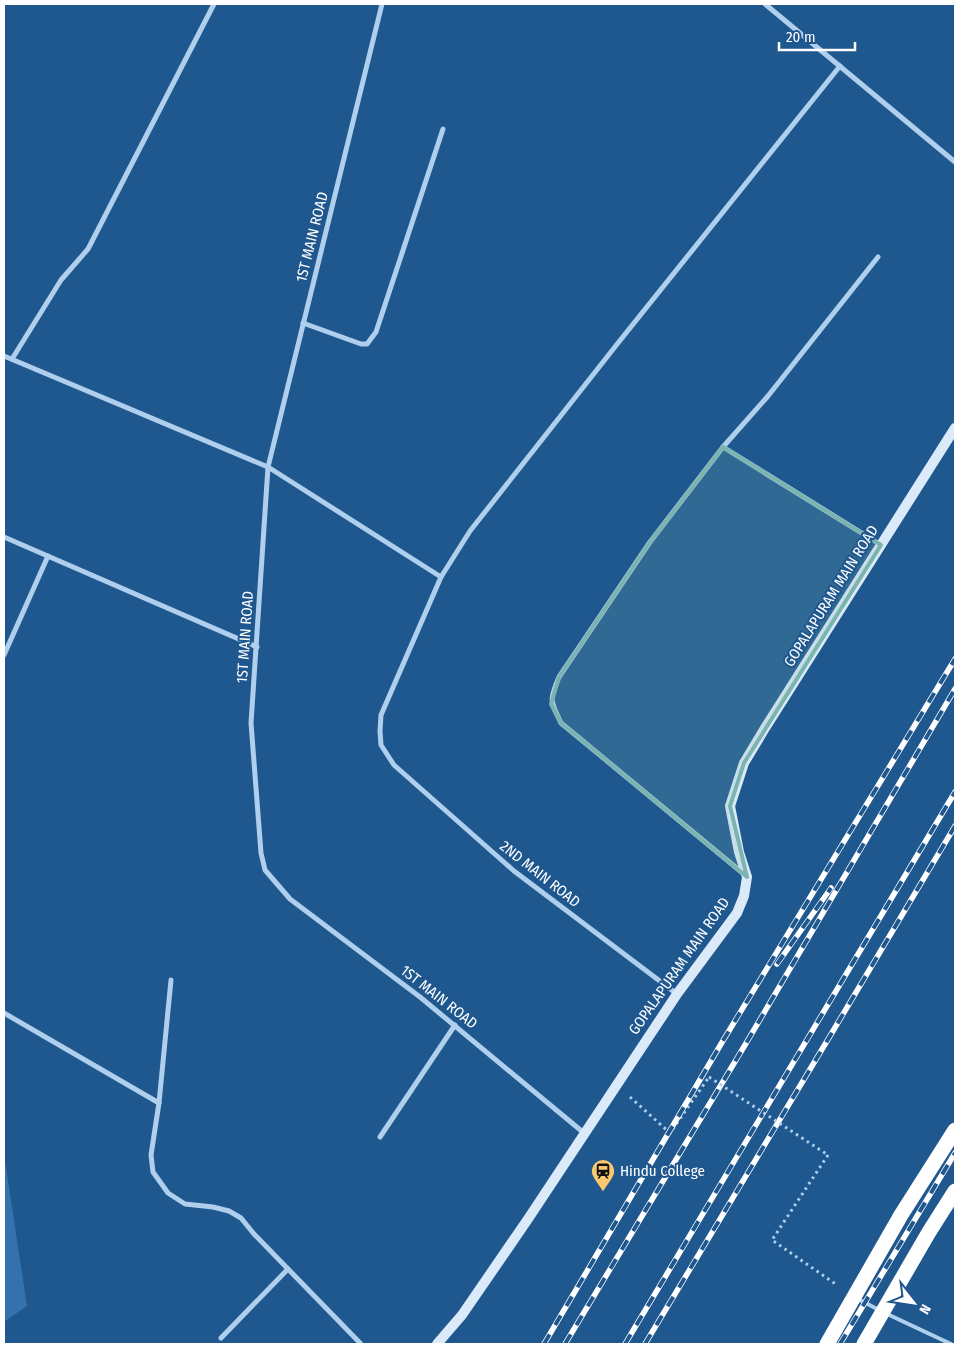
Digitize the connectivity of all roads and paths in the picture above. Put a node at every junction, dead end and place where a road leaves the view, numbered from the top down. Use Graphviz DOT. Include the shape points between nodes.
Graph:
graph roads {
  1 [pos="214,4"];
  2 [pos="382,4"];
  3 [pos="764,4"];
  4 [pos="840,66"];
  5 [pos="443,129"];
  6 [pos="955,162"];
  7 [pos="878,257"];
  8 [pos="304,323"];
  9 [pos="4,356"];
  10 [pos="12,359"];
  11 [pos="955,428"];
  12 [pos="723,447"];
  13 [pos="268,467"];
  14 [pos="4,537"];
  15 [pos="881,545"];
  16 [pos="48,556"];
  17 [pos="441,577"];
  18 [pos="257,647"];
  19 [pos="4,655"];
  20 [pos="747,877"];
  21 [pos="171,980"];
  22 [pos="677,994"];
  23 [pos="4,1013"];
  24 [pos="455,1025"];
  25 [pos="617,1085"];
  26 [pos="159,1103"];
  27 [pos="955,1130"];
  28 [pos="584,1133"];
  29 [pos="380,1137"];
  30 [pos="955,1191"];
  31 [pos="288,1269"];
  32 [pos="854,1297"];
  33 [pos="883,1312"];
  34 [pos="222,1338"];
  35 [pos="361,1344"];
  36 [pos="438,1344"];
  37 [pos="827,1344"];
  38 [pos="864,1344"];
  39 [pos="951,1344"];
  1 -- 10 [label="street" via="88,249 61,280"];
  2 -- 8 [label="street, 1ST MAIN ROAD"];
  3 -- 4 [label="street"];
  4 -- 6 [label="street"];
  4 -- 17 [label="street, 2ND MAIN ROAD" via="470,530"];
  5 -- 8 [label="street" via="371,339 367,344 361,344"];
  7 -- 12 [label="street" via="768,396"];
  8 -- 13 [label="street, 1ST MAIN ROAD"];
  9 -- 10 [label="street"];
  10 -- 13 [label="street"];
  11 -- 15 [label="street, GOPALAPURAM MAIN ROAD"];
  12 -- 15 [label="street"];
  12 -- 20 [label="street" via="650,542 559,677 551,704 561,723"];
  13 -- 17 [label="street"];
  13 -- 18 [label="street, 1ST MAIN ROAD"];
  14 -- 16 [label="street"];
  15 -- 20 [label="street, GOPALAPURAM MAIN ROAD" via="744,763 730,806"];
  16 -- 18 [label="street"];
  16 -- 19 [label="street"];
  17 -- 22 [label="street, 2ND MAIN ROAD" via="381,715 381,745 394,765 514,871"];
  18 -- 24 [label="street, 1ST MAIN ROAD" via="252,723 260,853 265,870 290,899"];
  20 -- 22 [label="street, GOPALAPURAM MAIN ROAD" via="737,913"];
  21 -- 26 [label="street"];
  22 -- 25 [label="street, GOPALAPURAM MAIN ROAD"];
  23 -- 26 [label="street"];
  24 -- 28 [label="street, 1ST MAIN ROAD"];
  24 -- 29 [label="street"];
  25 -- 28 [label="street, GOPALAPURAM MAIN ROAD"];
  25 -- 32 [label="path, bridge" via="670,1133 708,1078 828,1155 772,1240"];
  26 -- 31 [label="street" via="151,1155 153,1172 168,1193 185,1204 229,1211 241,1218"];
  27 -- 32 [label="highway"];
  28 -- 36 [label="street, GOPALAPURAM MAIN ROAD" via="462,1315"];
  30 -- 33 [label="highway"];
  31 -- 34 [label="street"];
  31 -- 35 [label="street"];
  32 -- 33 [label="lane"];
  32 -- 37 [label="highway"];
  33 -- 38 [label="highway"];
  33 -- 39 [label="lane"];
}
